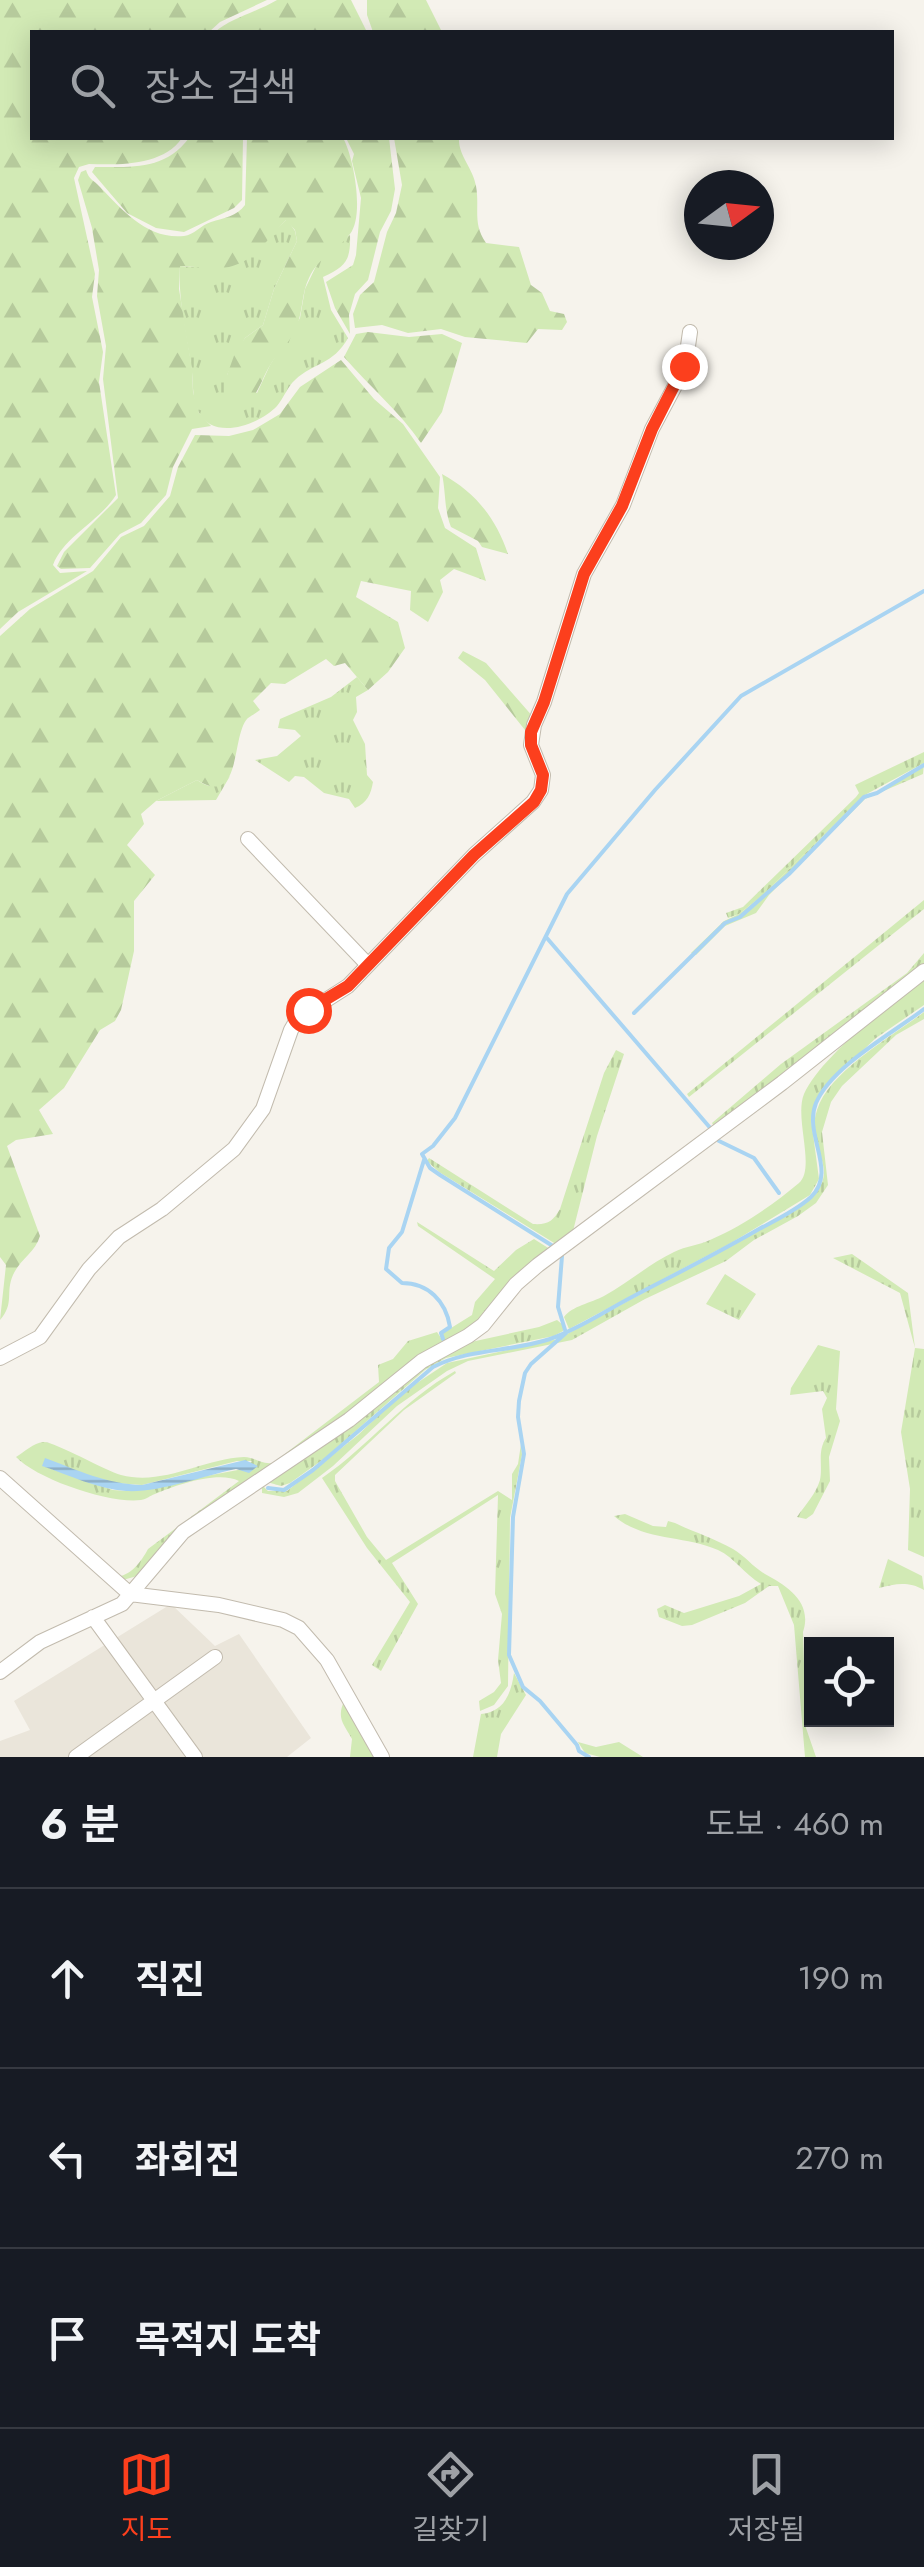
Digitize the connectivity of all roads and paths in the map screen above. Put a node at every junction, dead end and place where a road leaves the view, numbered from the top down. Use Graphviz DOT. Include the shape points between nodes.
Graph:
graph roads {
  1 [pos="690,332"];
  2 [pos="248,839"];
  3 [pos="368,965"];
  4 [pos="924,971"];
  5 [pos="0,1358"];
  6 [pos="0,1478"];
  7 [pos="130,1594"];
  8 [pos="93,1617"];
  9 [pos="215,1658"];
  10 [pos="0,1672"];
  11 [pos="152,1700"];
  12 [pos="76,1757"];
  13 [pos="195,1757"];
  14 [pos="382,1757"];
  1 -- 3 [label="street" via="675,388 584,574 531,732 541,790"];
  2 -- 3 [label="street"];
  3 -- 5 [label="street" via="298,1018 263,1108 234,1149 118,1237 40,1337"];
  4 -- 7 [label="street" via="538,1265 468,1336 422,1361 349,1420 183,1532"];
  6 -- 7 [label="street"];
  7 -- 8 [label="street"];
  7 -- 14 [label="street" via="219,1605 298,1628 327,1660"];
  8 -- 10 [label="street" via="40,1642"];
  8 -- 11 [label="street"];
  9 -- 11 [label="street"];
  11 -- 12 [label="street"];
  11 -- 13 [label="street"];
}
